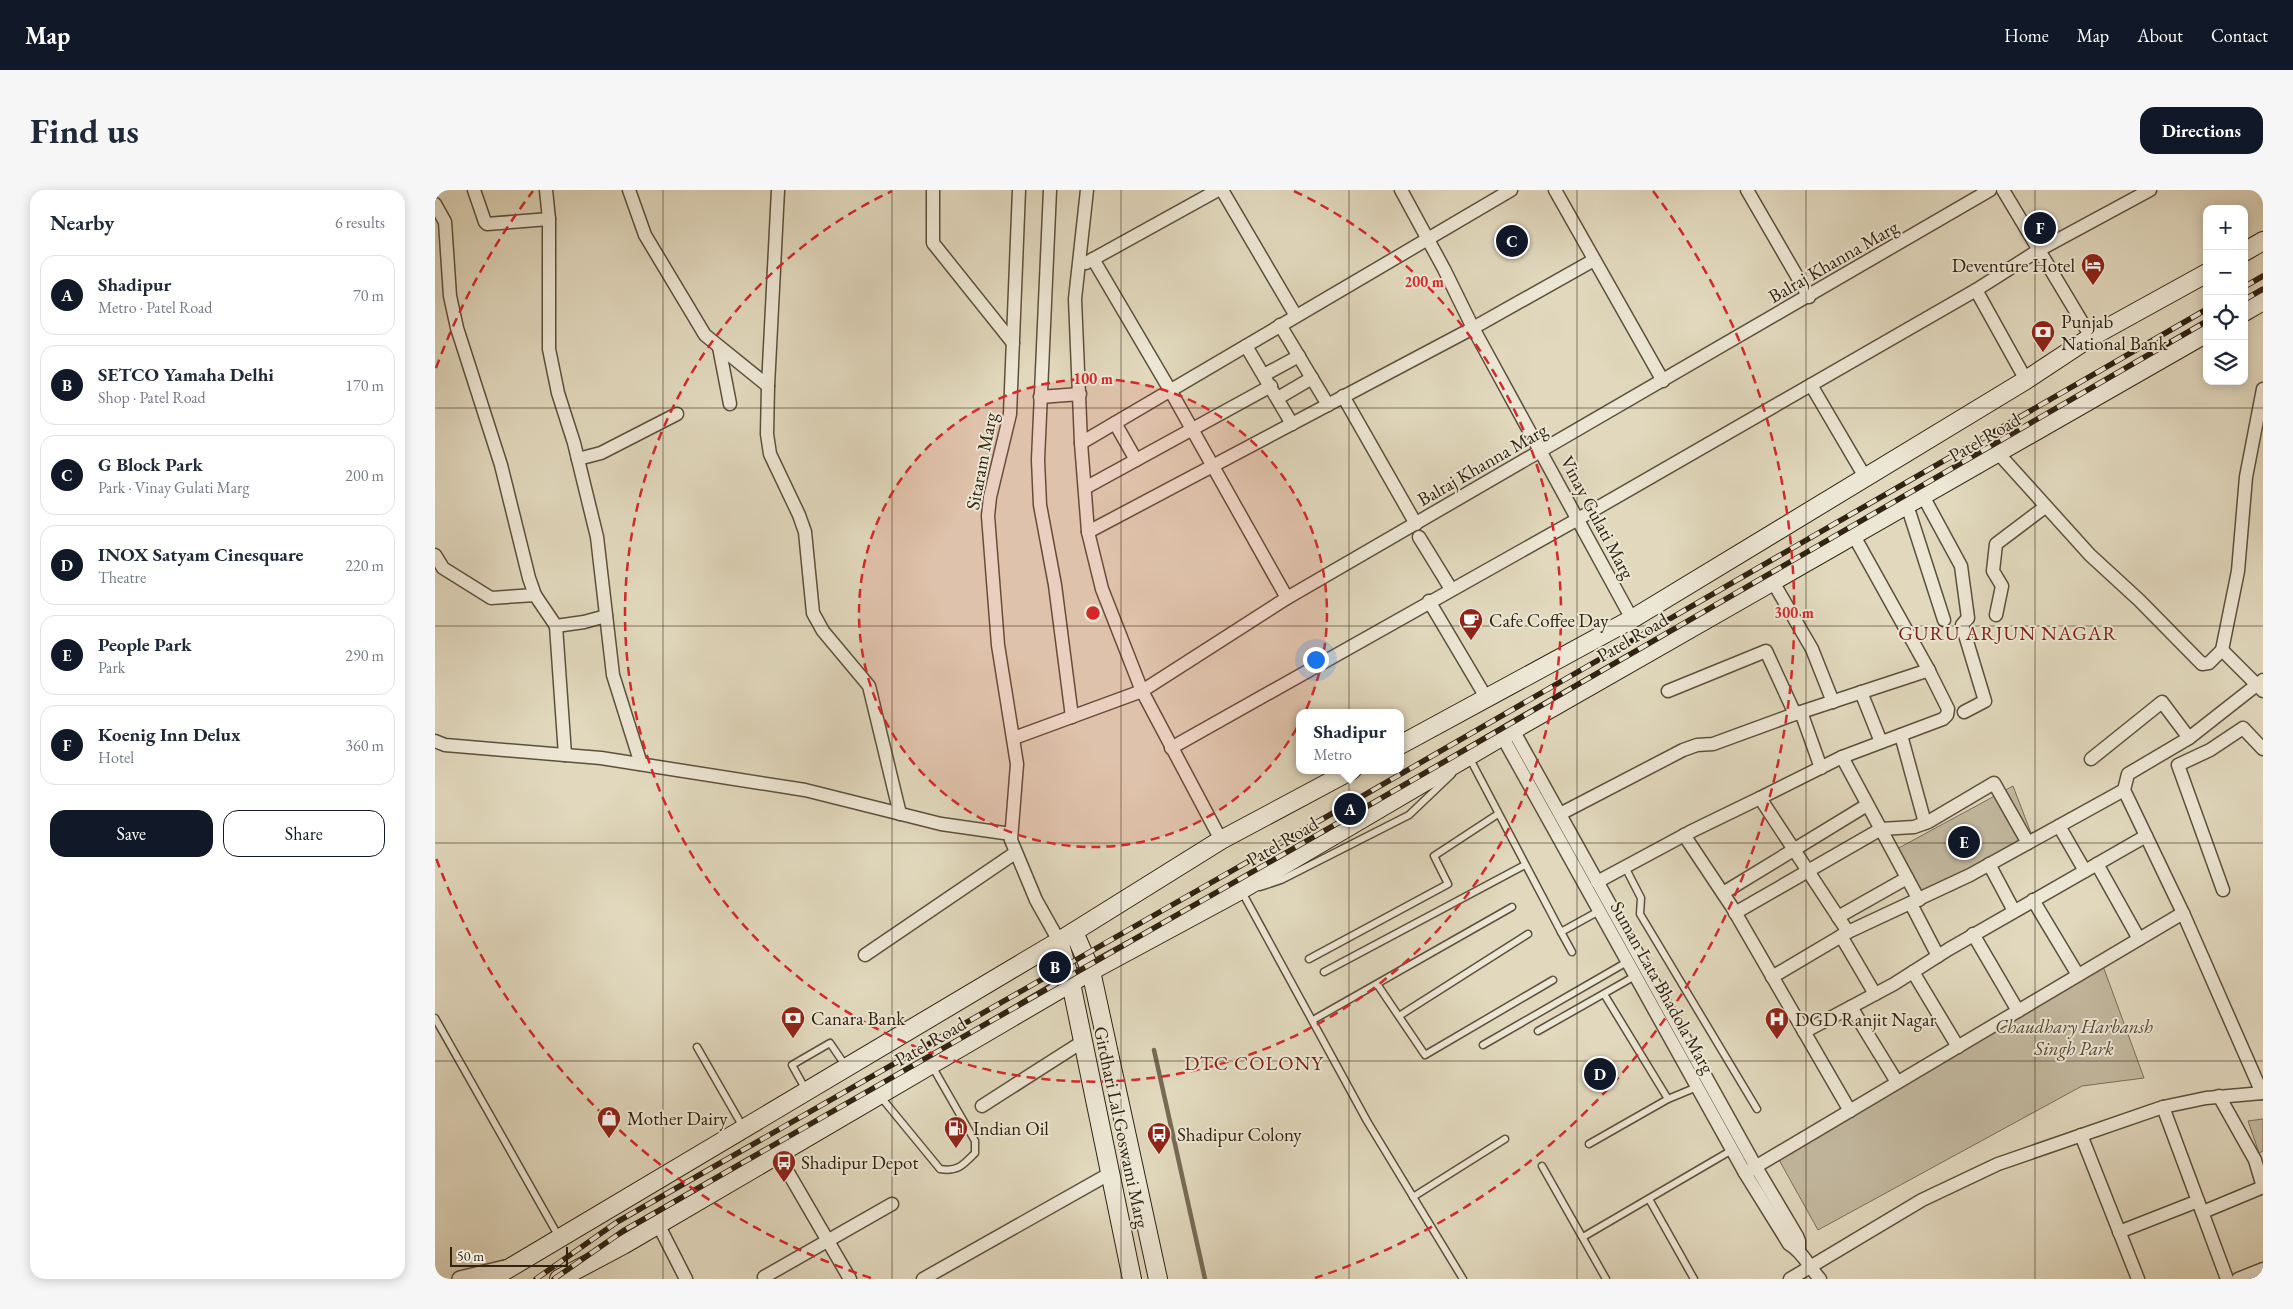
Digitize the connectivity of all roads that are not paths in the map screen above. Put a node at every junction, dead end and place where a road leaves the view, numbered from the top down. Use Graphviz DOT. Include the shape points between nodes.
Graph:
graph roads {
  1 [pos="474,190"];
  2 [pos="546,190"];
  3 [pos="629,190"];
  4 [pos="778,190"];
  5 [pos="933,190"];
  6 [pos="1019,190"];
  7 [pos="1049,190"];
  8 [pos="1087,190"];
  9 [pos="1220,190"];
  10 [pos="1401,190"];
  11 [pos="1511,190"];
  12 [pos="1555,190"];
  13 [pos="1747,190"];
  14 [pos="1991,190"];
  15 [pos="2003,190"];
  16 [pos="2150,190"];
  17 [pos="435,204"];
  18 [pos="549,219"];
  19 [pos="1428,238"];
  20 [pos="2263,241"];
  21 [pos="2039,250"];
  22 [pos="2247,250"];
  23 [pos="1093,259"];
  24 [pos="1594,260"];
  25 [pos="1080,266"];
  26 [pos="2203,274"];
  27 [pos="1976,290"];
  28 [pos="1809,297"];
  29 [pos="1296,316"];
  30 [pos="1280,326"];
  31 [pos="1473,328"];
  32 [pos="2203,335"];
  33 [pos="2091,337"];
  34 [pos="1013,343"];
  35 [pos="1246,346"];
  36 [pos="719,347"];
  37 [pos="1299,356"];
  38 [pos="1312,378"];
  39 [pos="1267,380"];
  40 [pos="2026,380"];
  41 [pos="1663,381"];
  42 [pos="1811,385"];
  43 [pos="768,386"];
  44 [pos="2263,389"];
  45 [pos="1170,390"];
  46 [pos="1080,394"];
  47 [pos="1343,396"];
  48 [pos="1040,397"];
  49 [pos="1277,398"];
  50 [pos="730,404"];
  51 [pos="1328,404"];
  52 [pos="677,414"];
  53 [pos="1115,423"];
  54 [pos="1292,424"];
  55 [pos="1192,430"];
  56 [pos="1081,443"];
  57 [pos="1541,451"];
  58 [pos="1998,453"];
  59 [pos="578,459"];
  60 [pos="1136,460"];
  61 [pos="1212,466"];
  62 [pos="1865,477"];
  63 [pos="1085,488"];
  64 [pos="1915,501"];
  65 [pos="2045,507"];
  66 [pos="1578,519"];
  67 [pos="1416,524"];
  68 [pos="1088,532"];
  69 [pos="1854,536"];
  70 [pos="1419,538"];
  71 [pos="435,555"];
  72 [pos="1773,582"];
  73 [pos="1451,590"];
  74 [pos="535,595"];
  75 [pos="1287,598"];
  76 [pos="1429,601"];
  77 [pos="1996,615"];
  78 [pos="606,616"];
  79 [pos="1632,619"];
  80 [pos="1944,620"];
  81 [pos="556,626"];
  82 [pos="2222,650"];
  83 [pos="1929,670"];
  84 [pos="2261,685"];
  85 [pos="1141,691"];
  86 [pos="1668,691"];
  87 [pos="1861,692"];
  88 [pos="1487,699"];
  89 [pos="1833,702"];
  90 [pos="1964,712"];
  91 [pos="1798,713"];
  92 [pos="1072,717"];
  93 [pos="1508,733"];
  94 [pos="1901,735"];
  95 [pos="1014,738"];
  96 [pos="2189,738"];
  97 [pos="435,741"];
  98 [pos="1881,742"];
  99 [pos="1404,743"];
  100 [pos="1171,748"];
  101 [pos="2263,749"];
  102 [pos="565,755"];
  103 [pos="1469,757"];
  104 [pos="1841,758"];
  105 [pos="2091,759"];
  106 [pos="641,764"];
  107 [pos="1821,768"];
  108 [pos="1345,774"];
  109 [pos="2123,790"];
  110 [pos="1760,798"];
  111 [pos="1867,805"];
  112 [pos="900,814"];
  113 [pos="1499,814"];
  114 [pos="1560,814"];
  115 [pos="1925,824"];
  116 [pos="2059,826"];
  117 [pos="1881,829"];
  118 [pos="1011,834"];
  119 [pos="1684,835"];
  120 [pos="2146,836"];
  121 [pos="1221,840"];
  122 [pos="2028,842"];
  123 [pos="1794,850"];
  124 [pos="1015,853"];
  125 [pos="1989,864"];
  126 [pos="2097,864"];
  127 [pos="1525,865"];
  128 [pos="1625,867"];
  129 [pos="1808,871"];
  130 [pos="2085,871"];
  131 [pos="1907,878"];
  132 [pos="1597,882"];
  133 [pos="1241,890"];
  134 [pos="2223,890"];
  135 [pos="1723,893"];
  136 [pos="2033,900"];
  137 [pos="1915,902"];
  138 [pos="1513,907"];
  139 [pos="1599,911"];
  140 [pos="2014,911"];
  141 [pos="1735,913"];
  142 [pos="2183,913"];
  143 [pos="1838,917"];
  144 [pos="1561,932"];
  145 [pos="1528,934"];
  146 [pos="1845,934"];
  147 [pos="1973,934"];
  148 [pos="1067,936"];
  149 [pos="2139,939"];
  150 [pos="1572,952"];
  151 [pos="865,955"];
  152 [pos="1938,956"];
  153 [pos="1309,960"];
  154 [pos="1627,962"];
  155 [pos="1091,971"];
  156 [pos="1324,972"];
  157 [pos="1913,972"];
  158 [pos="2078,975"];
  159 [pos="1635,976"];
  160 [pos="1772,977"];
  161 [pos="1553,980"];
  162 [pos="1071,983"];
  163 [pos="1377,984"];
  164 [pos="1605,994"];
  165 [pos="1875,994"];
  166 [pos="1851,1007"];
  167 [pos="2018,1011"];
  168 [pos="1399,1016"];
  169 [pos="435,1018"];
  170 [pos="1313,1020"];
  171 [pos="1538,1031"];
  172 [pos="1804,1032"];
  173 [pos="1083,1042"];
  174 [pos="1483,1045"];
  175 [pos="697,1047"];
  176 [pos="1958,1047"];
  177 [pos="932,1065"];
  178 [pos="847,1067"];
  179 [pos="1897,1082"];
  180 [pos="1697,1087"];
  181 [pos="807,1091"];
  182 [pos="2263,1093"];
  183 [pos="880,1095"];
  184 [pos="2219,1096"];
  185 [pos="1668,1099"];
  186 [pos="982,1106"];
  187 [pos="2163,1107"];
  188 [pos="1757,1109"];
  189 [pos="1850,1111"];
  190 [pos="744,1128"];
  191 [pos="2081,1135"];
  192 [pos="1505,1139"];
  193 [pos="1589,1144"];
  194 [pos="1732,1150"];
  195 [pos="778,1155"];
  196 [pos="2259,1158"];
  197 [pos="1542,1166"];
  198 [pos="1756,1167"];
  199 [pos="1745,1173"];
  200 [pos="1109,1174"];
  201 [pos="2263,1187"];
  202 [pos="1413,1197"];
  203 [pos="1649,1199"];
  204 [pos="891,1204"];
  205 [pos="2200,1207"];
  206 [pos="658,1224"];
  207 [pos="2119,1232"];
  208 [pos="559,1238"];
  209 [pos="1583,1238"];
  210 [pos="828,1240"];
  211 [pos="1799,1250"];
  212 [pos="511,1267"];
  213 [pos="1809,1267"];
  214 [pos="2263,1269"];
  215 [pos="764,1277"];
  216 [pos="460,1279"];
  217 [pos="491,1279"];
  218 [pos="559,1279"];
  219 [pos="686,1279"];
  220 [pos="850,1279"];
  221 [pos="923,1279"];
  222 [pos="1131,1279"];
  223 [pos="1158,1279"];
  224 [pos="1463,1279"];
  225 [pos="1607,1279"];
  226 [pos="1694,1279"];
  227 [pos="1790,1279"];
  228 [pos="1821,1279"];
  229 [pos="2138,1279"];
  230 [pos="2227,1279"];
  231 [pos="2238,1279"];
  1 -- 18 [label="street" via="487,224"];
  2 -- 18 [label="street"];
  3 -- 36 [label="street" via="645,236 705,335"];
  4 -- 43 [label="street"];
  5 -- 34 [label="street" via="933,242"];
  6 -- 34 [label="street, Sitaram Marg"];
  7 -- 48 [label="street"];
  8 -- 25 [label="street"];
  9 -- 23 [label="street"];
  9 -- 29 [label="street"];
  10 -- 19 [label="street, Vinay Gulati Marg"];
  11 -- 19 [label="street"];
  12 -- 24 [label="street"];
  13 -- 28 [label="street"];
  14 -- 28 [label="street, Balraj Khanna Marg"];
  15 -- 21 [label="street"];
  16 -- 21 [label="street"];
  17 -- 74 [label="street" via="445,222 457,328 501,465"];
  18 -- 59 [label="street" via="547,332 558,393"];
  19 -- 29 [label="street"];
  19 -- 31 [label="street, Vinay Gulati Marg"];
  20 -- 22 [label="main road"];
  21 -- 27 [label="street"];
  21 -- 33 [label="street"];
  23 -- 25 [label="street"];
  23 -- 45 [label="street"];
  24 -- 31 [label="street"];
  24 -- 41 [label="street"];
  25 -- 46 [label="street" via="1075,299"];
  26 -- 33 [label="main road, Patel Road"];
  27 -- 40 [label="street"];
  27 -- 42 [label="street"];
  28 -- 41 [label="street, Balraj Khanna Marg"];
  29 -- 30 [label="street"];
  30 -- 35 [label="street"];
  30 -- 37 [label="street"];
  31 -- 47 [label="street"];
  31 -- 57 [label="street, Vinay Gulati Marg"];
  32 -- 58 [label="main road, Patel Road"];
  33 -- 40 [label="main road, Patel Road"];
  34 -- 95 [label="street, Sitaram Marg" via="1011,414 988,516 998,645"];
  35 -- 39 [label="street"];
  35 -- 45 [label="street"];
  36 -- 43 [label="street"];
  36 -- 50 [label="street"];
  37 -- 38 [label="street"];
  37 -- 39 [label="street"];
  38 -- 49 [label="street"];
  38 -- 51 [label="street"];
  39 -- 49 [label="street"];
  39 -- 55 [label="street"];
  40 -- 62 [label="main road, Patel Road"];
  41 -- 57 [label="street, Balraj Khanna Marg"];
  42 -- 62 [label="street"];
  42 -- 66 [label="street"];
  43 -- 112 [label="street" via="770,454 805,532 813,613 823,631 869,686"];
  44 -- 82 [label="street" via="2246,477 2238,570"];
  45 -- 53 [label="street"];
  45 -- 55 [label="street"];
  46 -- 48 [label="street"];
  46 -- 56 [label="street"];
  47 -- 51 [label="street"];
  47 -- 67 [label="street"];
  48 -- 92 [label="street" via="1040,505 1055,585"];
  49 -- 54 [label="street"];
  51 -- 54 [label="street"];
  52 -- 59 [label="street" via="601,453"];
  53 -- 56 [label="street"];
  53 -- 60 [label="street"];
  54 -- 61 [label="street"];
  55 -- 60 [label="street"];
  55 -- 61 [label="street"];
  56 -- 63 [label="street"];
  57 -- 66 [label="street, Vinay Gulati Marg"];
  57 -- 67 [label="street, Balraj Khanna Marg"];
  58 -- 64 [label="main road, Patel Road"];
  58 -- 65 [label="street"];
  59 -- 78 [label="street" via="597,537"];
  60 -- 63 [label="street"];
  61 -- 68 [label="street"];
  61 -- 75 [label="street"];
  62 -- 79 [label="main road, Patel Road"];
  63 -- 68 [label="street"];
  64 -- 69 [label="main road, Patel Road"];
  64 -- 80 [label="street"];
  64 -- 90 [label="street" via="1961,566 1968,618 1962,625 1985,701"];
  65 -- 77 [label="street" via="1996,544 1993,571 2002,586"];
  65 -- 82 [label="street" via="2089,555 2203,664 2209,663"];
  66 -- 73 [label="street"];
  66 -- 79 [label="street, Vinay Gulati Marg"];
  67 -- 75 [label="street, Balraj Khanna Marg"];
  68 -- 85 [label="street" via="1102,589"];
  69 -- 72 [label="main road, Patel Road"];
  69 -- 83 [label="street"];
  70 -- 73 [label="street"];
  71 -- 74 [label="street" via="443,568 491,598"];
  72 -- 89 [label="street" via="1812,649"];
  72 -- 93 [label="main road, Patel Road"];
  73 -- 76 [label="street"];
  74 -- 81 [label="street"];
  75 -- 85 [label="street, Balraj Khanna Marg"];
  76 -- 88 [label="street"];
  76 -- 100 [label="street"];
  78 -- 81 [label="street"];
  78 -- 106 [label="street" via="613,676"];
  79 -- 88 [label="main road, Patel Road"];
  81 -- 102 [label="street"];
  82 -- 84 [label="street"];
  83 -- 87 [label="street"];
  83 -- 94 [label="street" via="1948,709 1947,716"];
  84 -- 96 [label="street"];
  85 -- 92 [label="street, Balraj Khanna Marg"];
  85 -- 100 [label="street"];
  86 -- 91 [label="street" via="1766,651"];
  87 -- 89 [label="street"];
  87 -- 98 [label="street"];
  88 -- 99 [label="main road, Patel Road"];
  89 -- 91 [label="street"];
  91 -- 107 [label="street"];
  91 -- 114 [label="street" via="1713,744 1683,750"];
  92 -- 95 [label="street, Balraj Khanna Marg"];
  93 -- 103 [label="main road, Patel Road"];
  93 -- 114 [label="street, Suman Lata Bhadola Marg"];
  93 -- 139 [label="street, Suman Lata Bhadola Marg"];
  94 -- 98 [label="street"];
  94 -- 115 [label="street"];
  95 -- 118 [label="street, Sitaram Marg" via="1017,764"];
  96 -- 105 [label="street" via="2163,702"];
  96 -- 109 [label="street" via="2128,774"];
  97 -- 102 [label="street" via="445,746"];
  98 -- 104 [label="street"];
  100 -- 121 [label="street"];
  101 -- 134 [label="street" via="2243,728 2178,766"];
  102 -- 106 [label="street"];
  103 -- 113 [label="lane"];
  103 -- 133 [label="main road, Patel Road"];
  104 -- 107 [label="street"];
  104 -- 111 [label="street"];
  106 -- 112 [label="street" via="805,790"];
  107 -- 110 [label="street"];
  108 -- 121 [label="main road, Patel Road"];
  109 -- 116 [label="street"];
  109 -- 120 [label="street"];
  110 -- 119 [label="street"];
  110 -- 123 [label="street"];
  111 -- 117 [label="street"];
  111 -- 123 [label="street"];
  112 -- 118 [label="street" via="941,824"];
  113 -- 127 [label="lane"];
  113 -- 153 [label="lane" via="1434,856 1448,884"];
  114 -- 132 [label="street, Suman Lata Bhadola Marg"];
  115 -- 117 [label="street"];
  115 -- 122 [label="street" via="1994,783"];
  116 -- 122 [label="street"];
  116 -- 130 [label="street"];
  117 -- 129 [label="street"];
  117 -- 131 [label="street"];
  118 -- 124 [label="street, Sitaram Marg"];
  119 -- 128 [label="street"];
  119 -- 135 [label="street"];
  120 -- 126 [label="street"];
  120 -- 142 [label="street"];
  121 -- 148 [label="main road, Patel Road"];
  122 -- 125 [label="street"];
  123 -- 129 [label="street"];
  123 -- 135 [label="street"];
  124 -- 148 [label="street, Sitaram Marg" via="1035,900"];
  124 -- 151 [label="street"];
  125 -- 137 [label="street"];
  125 -- 140 [label="street"];
  126 -- 130 [label="street"];
  126 -- 149 [label="street"];
  127 -- 144 [label="lane"];
  127 -- 156 [label="lane"];
  128 -- 132 [label="street"];
  128 -- 188 [label="lane" via="1641,898 1640,914"];
  129 -- 141 [label="street"];
  129 -- 143 [label="street"];
  130 -- 136 [label="street"];
  131 -- 137 [label="street"];
  131 -- 143 [label="street"];
  132 -- 198 [label="street, Suman Lata Bhadola Marg"];
  133 -- 155 [label="main road, Patel Road"];
  133 -- 170 [label="lane"];
  135 -- 141 [label="street"];
  136 -- 140 [label="street"];
  136 -- 158 [label="street"];
  137 -- 146 [label="street"];
  137 -- 152 [label="street"];
  138 -- 163 [label="lane"];
  139 -- 144 [label="lane"];
  139 -- 154 [label="street, Suman Lata Bhadola Marg"];
  140 -- 147 [label="street"];
  141 -- 160 [label="street"];
  142 -- 149 [label="street"];
  142 -- 182 [label="street"];
  143 -- 146 [label="street"];
  144 -- 150 [label="lane"];
  145 -- 168 [label="lane"];
  146 -- 160 [label="street"];
  146 -- 165 [label="street"];
  147 -- 152 [label="street"];
  147 -- 167 [label="street"];
  148 -- 155 [label="main road, Girdhari Lal Goswami Marg"];
  148 -- 162 [label="main road, Girdhari Lal Goswami Marg"];
  148 -- 178 [label="main road, Patel Road"];
  149 -- 158 [label="street"];
  152 -- 157 [label="street"];
  154 -- 159 [label="street, Suman Lata Bhadola Marg"];
  154 -- 174 [label="lane"];
  155 -- 162 [label="main road, Patel Road"];
  155 -- 223 [label="main road, Girdhari Lal Goswami Marg"];
  157 -- 165 [label="street"];
  157 -- 176 [label="street"];
  158 -- 167 [label="street"];
  159 -- 164 [label="lane"];
  159 -- 180 [label="street, Suman Lata Bhadola Marg"];
  160 -- 172 [label="street"];
  161 -- 168 [label="lane" via="1425,1055"];
  162 -- 173 [label="main road, Girdhari Lal Goswami Marg"];
  162 -- 177 [label="main road, Patel Road"];
  163 -- 168 [label="lane"];
  163 -- 170 [label="lane"];
  164 -- 171 [label="lane"];
  164 -- 185 [label="lane"];
  165 -- 166 [label="street"];
  166 -- 172 [label="street"];
  166 -- 179 [label="street"];
  167 -- 176 [label="street"];
  169 -- 208 [label="lane"];
  170 -- 202 [label="lane" via="1367,1121"];
  172 -- 189 [label="street"];
  173 -- 186 [label="street"];
  173 -- 200 [label="main road, Girdhari Lal Goswami Marg"];
  175 -- 190 [label="lane"];
  176 -- 179 [label="street"];
  177 -- 183 [label="main road, Patel Road"];
  177 -- 183 [label="lane" via="975,1141 975,1152 962,1166 951,1171 939,1169"];
  178 -- 181 [label="main road, Patel Road"];
  178 -- 181 [label="lane" via="830,1043 792,1065"];
  179 -- 189 [label="street"];
  180 -- 185 [label="lane"];
  180 -- 194 [label="street, Suman Lata Bhadola Marg"];
  181 -- 190 [label="main road, Patel Road"];
  182 -- 184 [label="street"];
  183 -- 195 [label="main road, Patel Road"];
  184 -- 187 [label="street"];
  184 -- 196 [label="street"];
  185 -- 193 [label="lane"];
  187 -- 191 [label="street"];
  187 -- 205 [label="street"];
  189 -- 198 [label="street"];
  190 -- 208 [label="main road, Patel Road"];
  191 -- 207 [label="street"];
  191 -- 213 [label="street" via="1998,1164 1922,1200"];
  192 -- 202 [label="lane"];
  194 -- 199 [label="street, Suman Lata Bhadola Marg"];
  194 -- 203 [label="lane"];
  195 -- 206 [label="main road, Patel Road"];
  195 -- 210 [label="street"];
  196 -- 201 [label="street"];
  197 -- 209 [label="lane"];
  198 -- 199 [label="street"];
  198 -- 211 [label="street, Suman Lata Bhadola Marg" via="1799,1241"];
  199 -- 211 [label="street, Suman Lata Bhadola Marg" via="1789,1244"];
  200 -- 221 [label="street"];
  200 -- 222 [label="main road, Girdhari Lal Goswami Marg"];
  201 -- 205 [label="street"];
  202 -- 224 [label="lane"];
  203 -- 209 [label="lane"];
  203 -- 226 [label="lane"];
  204 -- 210 [label="street"];
  205 -- 207 [label="street"];
  205 -- 230 [label="street"];
  206 -- 218 [label="main road, Patel Road"];
  206 -- 219 [label="street"];
  207 -- 229 [label="street"];
  208 -- 212 [label="main road, Patel Road"];
  209 -- 225 [label="lane"];
  210 -- 215 [label="street"];
  210 -- 220 [label="street"];
  211 -- 213 [label="street, Suman Lata Bhadola Marg"];
  212 -- 216 [label="street"];
  212 -- 217 [label="main road, Patel Road"];
  213 -- 227 [label="street"];
  213 -- 228 [label="street, Suman Lata Bhadola Marg"];
  214 -- 231 [label="street"];
}
